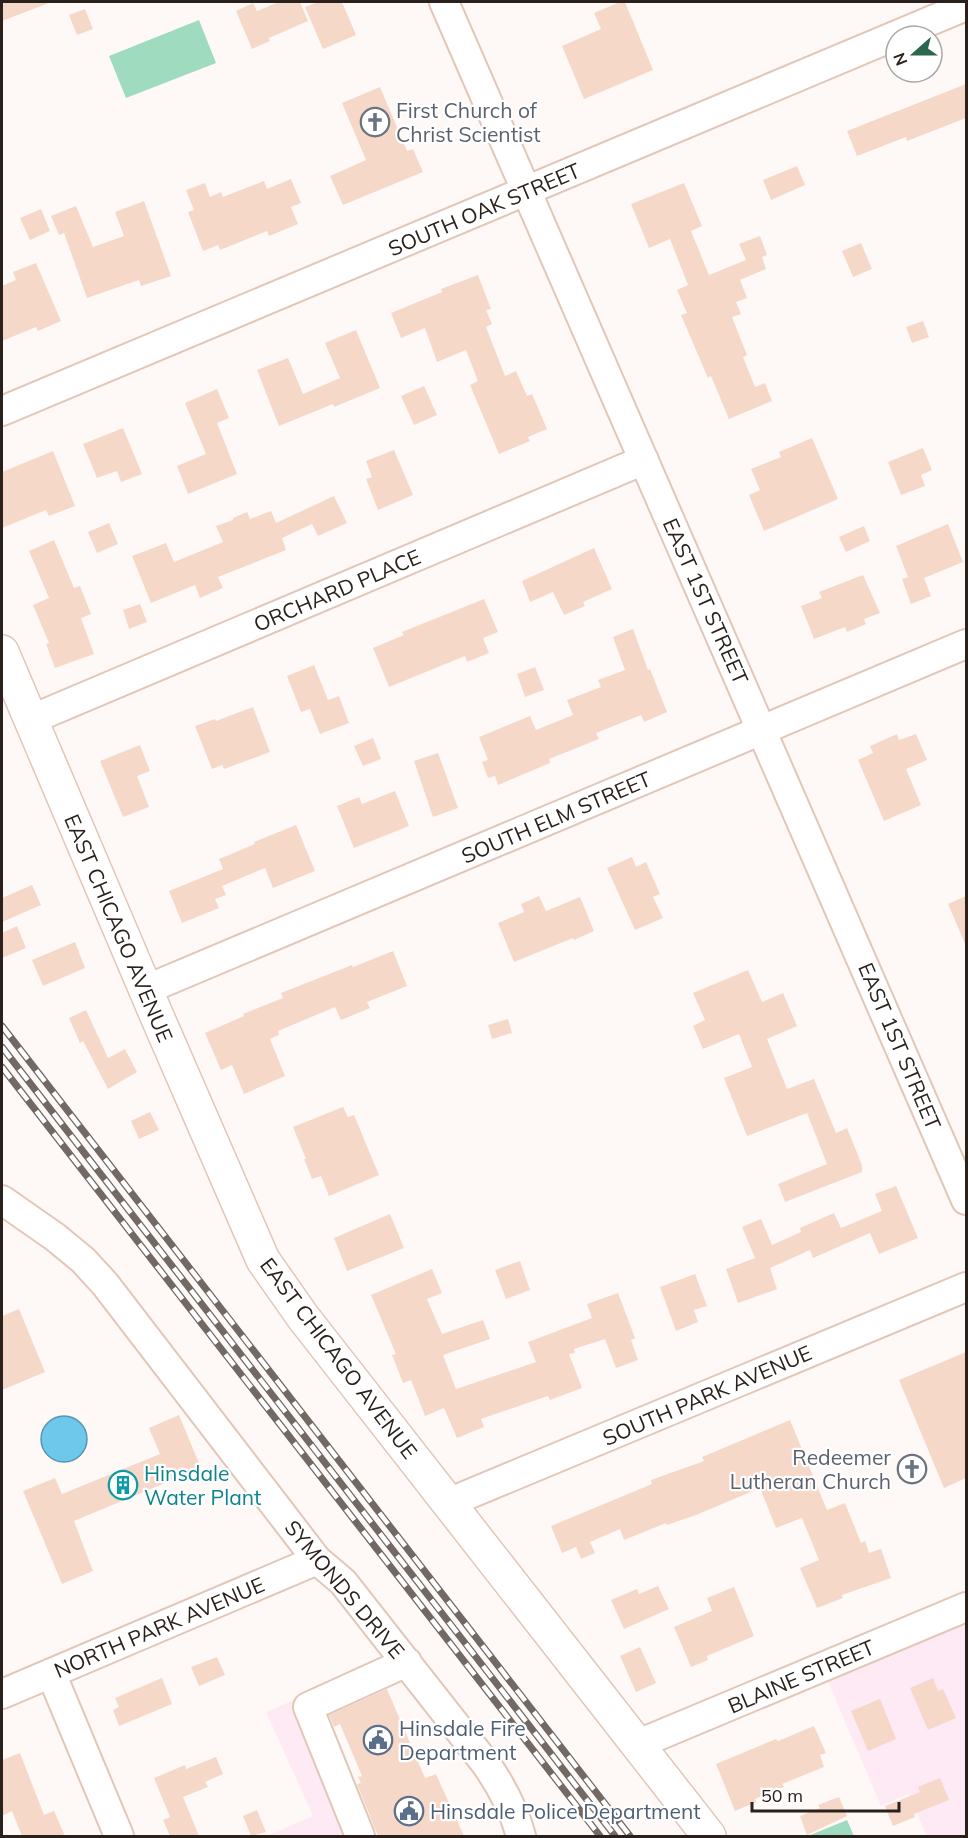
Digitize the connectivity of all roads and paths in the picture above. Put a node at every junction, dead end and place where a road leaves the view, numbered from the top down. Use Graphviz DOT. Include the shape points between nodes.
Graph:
graph roads {
  1 [pos="444,2"];
  2 [pos="966,6"];
  3 [pos="526,191"];
  4 [pos="2,411"];
  5 [pos="644,460"];
  6 [pos="966,644"];
  7 [pos="2,652"];
  8 [pos="30,720"];
  9 [pos="762,730"];
  10 [pos="145,990"];
  11 [pos="2,1200"];
  12 [pos="966,1200"];
  13 [pos="966,1287"];
  14 [pos="448,1503"];
  15 [pos="317,1560"];
  16 [pos="966,1607"];
  17 [pos="407,1662"];
  18 [pos="51,1673"];
  19 [pos="2,1694"];
  20 [pos="636,1745"];
  21 [pos="119,1836"];
  22 [pos="360,1836"];
  23 [pos="521,1836"];
  24 [pos="709,1836"];
  1 -- 3 [label="street, EAST 1ST STREET"];
  2 -- 3 [label="street, SOUTH OAK STREET"];
  3 -- 4 [label="street, SOUTH OAK STREET"];
  3 -- 5 [label="street, EAST 1ST STREET"];
  5 -- 8 [label="street, ORCHARD PLACE"];
  5 -- 9 [label="street, EAST 1ST STREET"];
  6 -- 9 [label="street, SOUTH ELM STREET"];
  7 -- 8 [label="main road, EAST CHICAGO AVENUE"];
  8 -- 10 [label="main road, EAST CHICAGO AVENUE"];
  9 -- 10 [label="street, SOUTH ELM STREET"];
  9 -- 12 [label="street, EAST 1ST STREET"];
  10 -- 14 [label="main road, EAST CHICAGO AVENUE" via="264,1260 303,1317"];
  11 -- 15 [label="street, SYMONDS DRIVE" via="83,1260 105,1284"];
  13 -- 14 [label="street, SOUTH PARK AVENUE"];
  14 -- 20 [label="main road, EAST CHICAGO AVENUE"];
  15 -- 17 [label="street, SYMONDS DRIVE" via="343,1582"];
  15 -- 18 [label="street, NORTH PARK AVENUE"];
  16 -- 20 [label="street, BLAINE STREET"];
  17 -- 22 [label="street" via="308,1707"];
  17 -- 23 [label="street, SYMONDS DRIVE" via="500,1784"];
  18 -- 19 [label="street, NORTH PARK AVENUE"];
  18 -- 21 [label="street"];
  20 -- 24 [label="main road, EAST CHICAGO AVENUE"];
}
